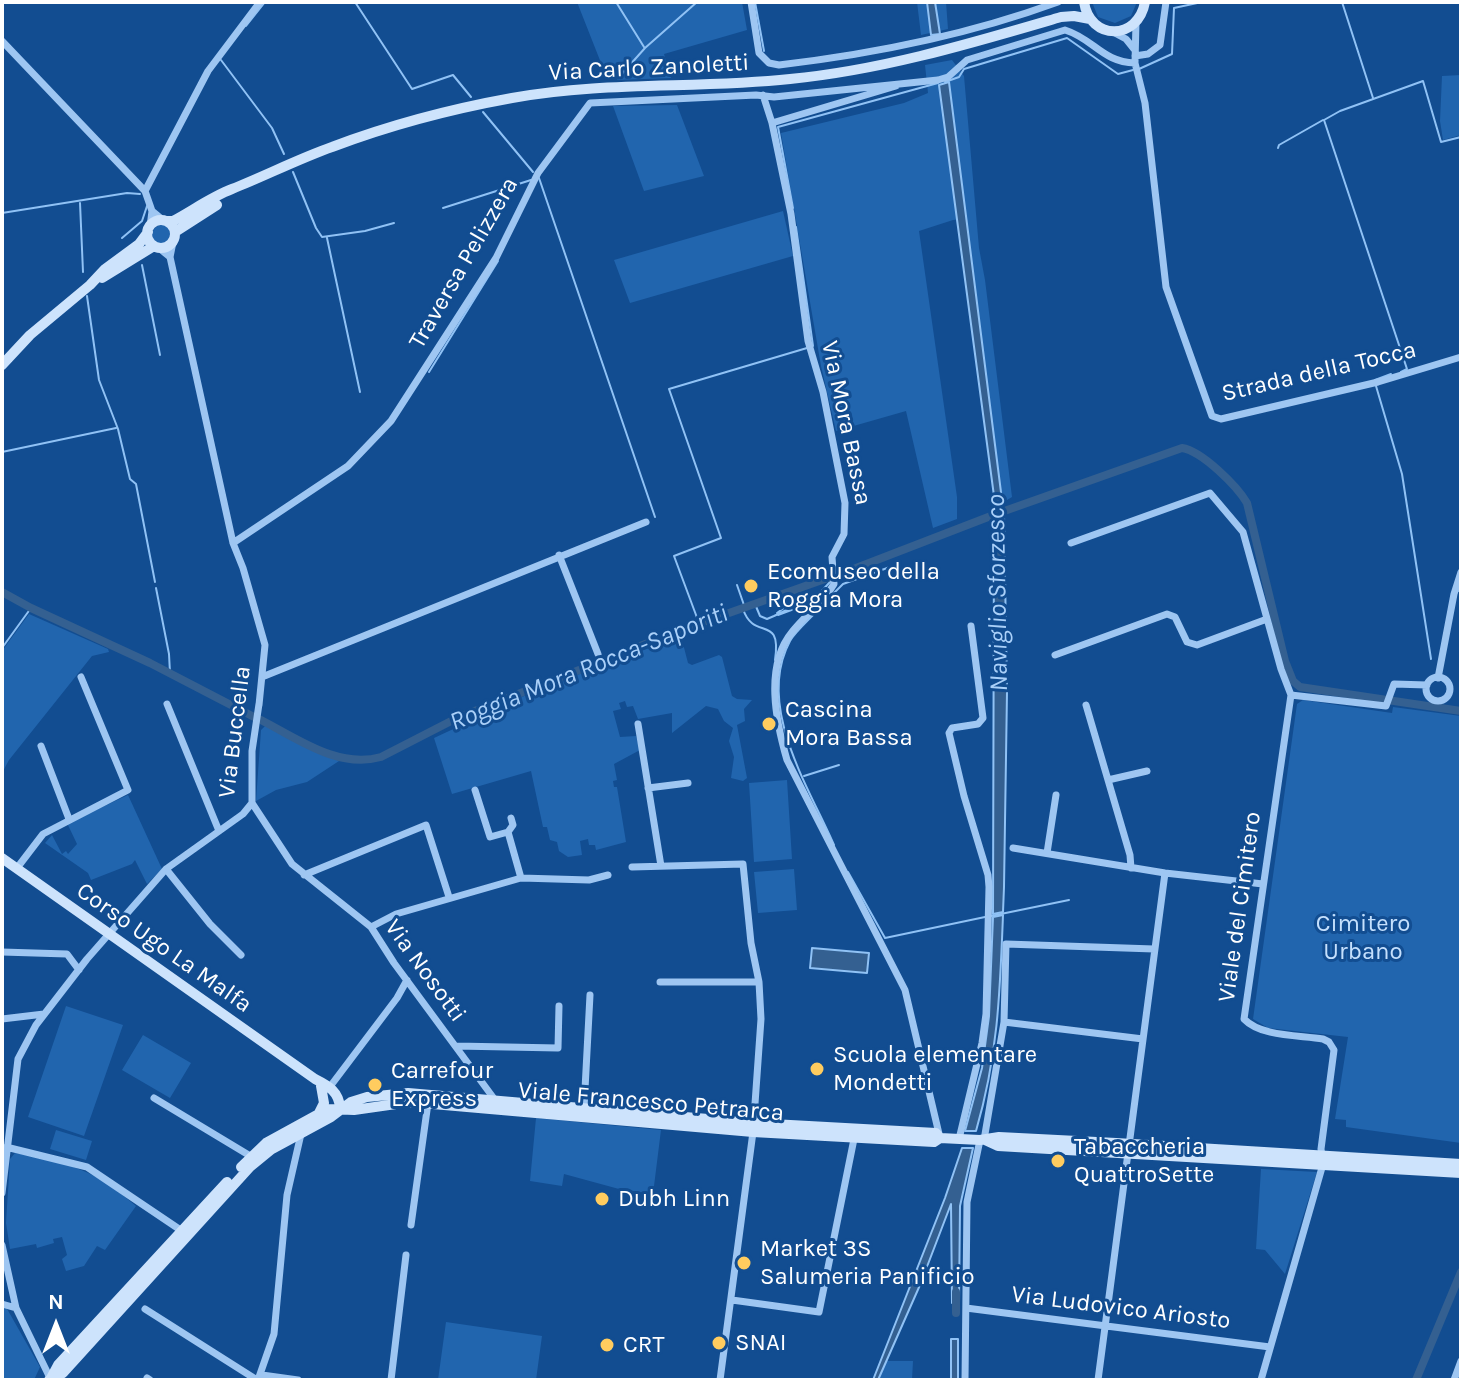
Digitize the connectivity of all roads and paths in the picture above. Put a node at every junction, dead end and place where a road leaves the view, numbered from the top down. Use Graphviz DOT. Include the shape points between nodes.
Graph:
graph roads {
  1 [pos="260,2"];
  2 [pos="751,2"];
  3 [pos="1058,2"];
  4 [pos="1082,2"];
  5 [pos="1166,2"];
  6 [pos="1145,3"];
  7 [pos="1061,17"];
  8 [pos="1090,19"];
  9 [pos="1136,22"];
  10 [pos="1113,31"];
  11 [pos="2,41"];
  12 [pos="1136,62"];
  13 [pos="909,82"];
  14 [pos="763,95"];
  15 [pos="772,123"];
  16 [pos="246,185"];
  17 [pos="145,191"];
  18 [pos="152,211"];
  19 [pos="165,221"];
  20 [pos="149,229"];
  21 [pos="174,237"];
  22 [pos="156,247"];
  23 [pos="170,257"];
  24 [pos="90,285"];
  25 [pos="1461,357"];
  26 [pos="2,365"];
  27 [pos="646,522"];
  28 [pos="233,543"];
  29 [pos="1071,543"];
  30 [pos="559,555"];
  31 [pos="1461,572"];
  32 [pos="1267,619"];
  33 [pos="971,626"];
  34 [pos="598,654"];
  35 [pos="1055,655"];
  36 [pos="81,677"];
  37 [pos="262,677"];
  38 [pos="1438,678"];
  39 [pos="1427,685"];
  40 [pos="1291,695"];
  41 [pos="167,704"];
  42 [pos="1086,705"];
  43 [pos="638,724"];
  44 [pos="41,746"];
  45 [pos="1147,771"];
  46 [pos="1108,780"];
  47 [pos="688,783"];
  48 [pos="648,788"];
  49 [pos="475,790"];
  50 [pos="1056,795"];
  51 [pos="252,803"];
  52 [pos="511,818"];
  53 [pos="69,819"];
  54 [pos="219,831"];
  55 [pos="508,832"];
  56 [pos="1013,848"];
  57 [pos="1047,853"];
  58 [pos="2,858"];
  59 [pos="661,866"];
  60 [pos="632,867"];
  61 [pos="17,868"];
  62 [pos="1131,868"];
  63 [pos="166,869"];
  64 [pos="1165,873"];
  65 [pos="304,875"];
  66 [pos="608,875"];
  67 [pos="521,878"];
  68 [pos="1263,884"];
  69 [pos="449,897"];
  70 [pos="371,927"];
  71 [pos="109,934"];
  72 [pos="1154,949"];
  73 [pos="2,952"];
  74 [pos="241,955"];
  75 [pos="79,970"];
  76 [pos="407,980"];
  77 [pos="660,982"];
  78 [pos="759,982"];
  79 [pos="590,995"];
  80 [pos="559,1006"];
  81 [pos="44,1014"];
  82 [pos="2,1019"];
  83 [pos="1004,1022"];
  84 [pos="1143,1039"];
  85 [pos="456,1046"];
  86 [pos="304,1071"];
  87 [pos="323,1083"];
  88 [pos="14,1087"];
  89 [pos="2,1088"];
  90 [pos="367,1097"];
  91 [pos="154,1098"];
  92 [pos="495,1100"];
  93 [pos="428,1103"];
  94 [pos="340,1108"];
  95 [pos="584,1108"];
  96 [pos="319,1113"];
  97 [pos="754,1128"];
  98 [pos="301,1132"];
  99 [pos="855,1134"];
  100 [pos="940,1138"];
  101 [pos="972,1140"];
  102 [pos="5,1142"];
  103 [pos="1130,1148"];
  104 [pos="252,1157"];
  105 [pos="1322,1159"];
  106 [pos="1461,1164"];
  107 [pos="1461,1173"];
  108 [pos="2,1193"];
  109 [pos="411,1225"];
  110 [pos="182,1231"];
  111 [pos="2,1245"];
  112 [pos="406,1255"];
  113 [pos="732,1300"];
  114 [pos="2,1304"];
  115 [pos="16,1308"];
  116 [pos="966,1308"];
  117 [pos="145,1309"];
  118 [pos="1105,1327"];
  119 [pos="1270,1347"];
  120 [pos="1461,1361"];
  121 [pos="259,1378"];
  122 [pos="51,1380"];
  123 [pos="298,1380"];
  124 [pos="391,1380"];
  125 [pos="720,1380"];
  126 [pos="965,1380"];
  127 [pos="1098,1380"];
  128 [pos="1261,1380"];
  129 [pos="1454,1380"];
  1 -- 17 [label="street" via="208,71"];
  2 -- 3 [label="street" via="759,53 772,64 852,56 928,40"];
  4 -- 7 [label="main road, Via Carlo Zanoletti"];
  4 -- 8 [label="main road"];
  5 -- 12 [label="street" via="1160,45"];
  6 -- 9 [label="main road"];
  7 -- 8 [label="main road, Via Carlo Zanoletti"];
  7 -- 16 [label="main road, Via Carlo Zanoletti" via="858,70 789,79 558,91 492,101 361,136"];
  8 -- 10 [label="main road"];
  9 -- 10 [label="main road"];
  9 -- 12 [label="street"];
  10 -- 12 [label="street" via="1126,39"];
  11 -- 17 [label="street"];
  12 -- 13 [label="street" via="1117,62 1065,30 967,60 948,77"];
  12 -- 25 [label="street, Strada della Tocca" via="1166,287 1212,416 1221,419 1375,383"];
  13 -- 14 [label="street"];
  13 -- 15 [label="street"];
  14 -- 15 [label="street, Via Mora Bassa"];
  14 -- 28 [label="street, Traversa Pelizzera" via="590,103 538,173 496,258 391,421 348,466"];
  15 -- 100 [label="street, Via Mora Bassa" via="810,347 845,503 844,534 832,557 830,590 790,634 779,666 776,722 787,760 905,990"];
  16 -- 19 [label="main road, Via Carlo Zanoletti"];
  16 -- 21 [label="main road, Via Carlo Zanoletti"];
  17 -- 18 [label="street"];
  18 -- 19 [label="street"];
  18 -- 20 [label="street"];
  19 -- 20 [label="main road"];
  19 -- 21 [label="main road" via="172,225"];
  20 -- 22 [label="main road"];
  20 -- 24 [label="main road"];
  21 -- 22 [label="main road" via="166,247"];
  21 -- 23 [label="street, Via Buccella"];
  22 -- 23 [label="street"];
  22 -- 24 [label="main road"];
  23 -- 28 [label="street, Via Buccella"];
  24 -- 26 [label="main road"];
  27 -- 30 [label="street"];
  28 -- 37 [label="street, Via Buccella" via="265,645"];
  29 -- 32 [label="street" via="1210,493 1243,532"];
  30 -- 34 [label="street"];
  30 -- 37 [label="street"];
  31 -- 38 [label="street"];
  32 -- 35 [label="street" via="1197,645 1184,639 1175,617 1167,614"];
  32 -- 40 [label="street"];
  33 -- 101 [label="street" via="983,718 949,733 988,875 986,1014"];
  36 -- 53 [label="street" via="128,790"];
  37 -- 51 [label="street, Via Buccella" via="252,751"];
  38 -- 39 [label="street"];
  38 -- 39 [label="street" via="1450,687 1445,699 1433,700"];
  39 -- 40 [label="street" via="1394,684 1386,706"];
  40 -- 68 [label="street, Viale del Cimitero"];
  41 -- 54 [label="street"];
  42 -- 46 [label="street"];
  43 -- 48 [label="street"];
  44 -- 53 [label="street"];
  45 -- 46 [label="street"];
  46 -- 62 [label="street"];
  47 -- 48 [label="street"];
  48 -- 59 [label="street"];
  49 -- 55 [label="street" via="490,837"];
  50 -- 57 [label="street"];
  51 -- 54 [label="street, Via Buccella"];
  51 -- 65 [label="street, Via Nosotti"];
  52 -- 55 [label="street"];
  53 -- 61 [label="street" via="43,834"];
  54 -- 63 [label="street, Via Buccella"];
  55 -- 67 [label="street"];
  56 -- 57 [label="street"];
  57 -- 62 [label="street"];
  58 -- 61 [label="main road, Corso Ugo La Malfa"];
  59 -- 60 [label="street"];
  59 -- 78 [label="street" via="743,864"];
  61 -- 71 [label="main road, Corso Ugo La Malfa"];
  62 -- 64 [label="street"];
  63 -- 71 [label="street, Via Buccella"];
  63 -- 74 [label="street"];
  64 -- 68 [label="street"];
  64 -- 72 [label="street"];
  65 -- 69 [label="street" via="426,825"];
  65 -- 70 [label="street, Via Nosotti"];
  66 -- 67 [label="street" via="589,880"];
  67 -- 69 [label="street"];
  68 -- 105 [label="street, Viale del Cimitero" via="1244,1019 1263,1030 1332,1045"];
  69 -- 70 [label="street"];
  70 -- 76 [label="street, Via Nosotti"];
  71 -- 75 [label="street, Via Buccella"];
  71 -- 86 [label="main road, Corso Ugo La Malfa"];
  72 -- 83 [label="street" via="1006,944"];
  72 -- 84 [label="street"];
  73 -- 75 [label="street" via="67,954"];
  75 -- 81 [label="street, Via Buccella"];
  76 -- 85 [label="street, Via Nosotti"];
  76 -- 87 [label="street"];
  77 -- 78 [label="street"];
  78 -- 97 [label="street"];
  79 -- 95 [label="street"];
  80 -- 85 [label="street" via="558,1048"];
  81 -- 82 [label="street"];
  81 -- 88 [label="street, Via Buccella" via="18,1059"];
  83 -- 84 [label="street"];
  83 -- 101 [label="street"];
  84 -- 103 [label="street"];
  85 -- 92 [label="street, Via Nosotti"];
  86 -- 87 [label="main road, Corso Ugo La Malfa"];
  86 -- 87 [label="main road, Corso Ugo La Malfa"];
  87 -- 90 [label="main road, Corso Ugo La Malfa"];
  87 -- 94 [label="main road, Corso Ugo La Malfa" via="331,1102"];
  87 -- 96 [label="main road"];
  88 -- 89 [label="street"];
  88 -- 102 [label="street, Via Buccella"];
  90 -- 92 [label="main road, Viale Francesco Petrarca" via="419,1093"];
  90 -- 94 [label="main road, Viale Francesco Petrarca"];
  91 -- 104 [label="street"];
  92 -- 95 [label="main road, Viale Francesco Petrarca"];
  93 -- 94 [label="main road, Viale Francesco Petrarca"];
  93 -- 97 [label="main road, Viale Francesco Petrarca"];
  93 -- 109 [label="street"];
  94 -- 96 [label="main road"];
  94 -- 98 [label="main road"];
  95 -- 97 [label="main road, Viale Francesco Petrarca"];
  96 -- 104 [label="main road" via="266,1143"];
  97 -- 99 [label="main road, Viale Francesco Petrarca"];
  97 -- 113 [label="street"];
  98 -- 121 [label="street" via="287,1195 274,1334"];
  98 -- 122 [label="main road" via="250,1167"];
  99 -- 100 [label="main road, Viale Francesco Petrarca" via="936,1133"];
  99 -- 113 [label="street" via="819,1312"];
  100 -- 101 [label="main road, Viale Francesco Petrarca"];
  101 -- 103 [label="main road, Viale Francesco Petrarca" via="998,1146"];
  101 -- 116 [label="street"];
  102 -- 108 [label="street, Via Buccella"];
  102 -- 110 [label="street" via="87,1167"];
  103 -- 105 [label="main road, Viale Francesco Petrarca"];
  103 -- 118 [label="street"];
  104 -- 110 [label="main road"];
  105 -- 106 [label="main road"];
  105 -- 107 [label="main road"];
  105 -- 119 [label="street"];
  110 -- 122 [label="main road" via="58,1365"];
  111 -- 115 [label="street"];
  112 -- 124 [label="street"];
  113 -- 125 [label="street"];
  114 -- 115 [label="street"];
  115 -- 122 [label="street"];
  116 -- 118 [label="street, Via Ludovico Ariosto"];
  116 -- 126 [label="street"];
  117 -- 121 [label="street"];
  118 -- 119 [label="street, Via Ludovico Ariosto"];
  118 -- 127 [label="street"];
  119 -- 128 [label="street"];
  120 -- 129 [label="street"];
  121 -- 123 [label="street"];
}
